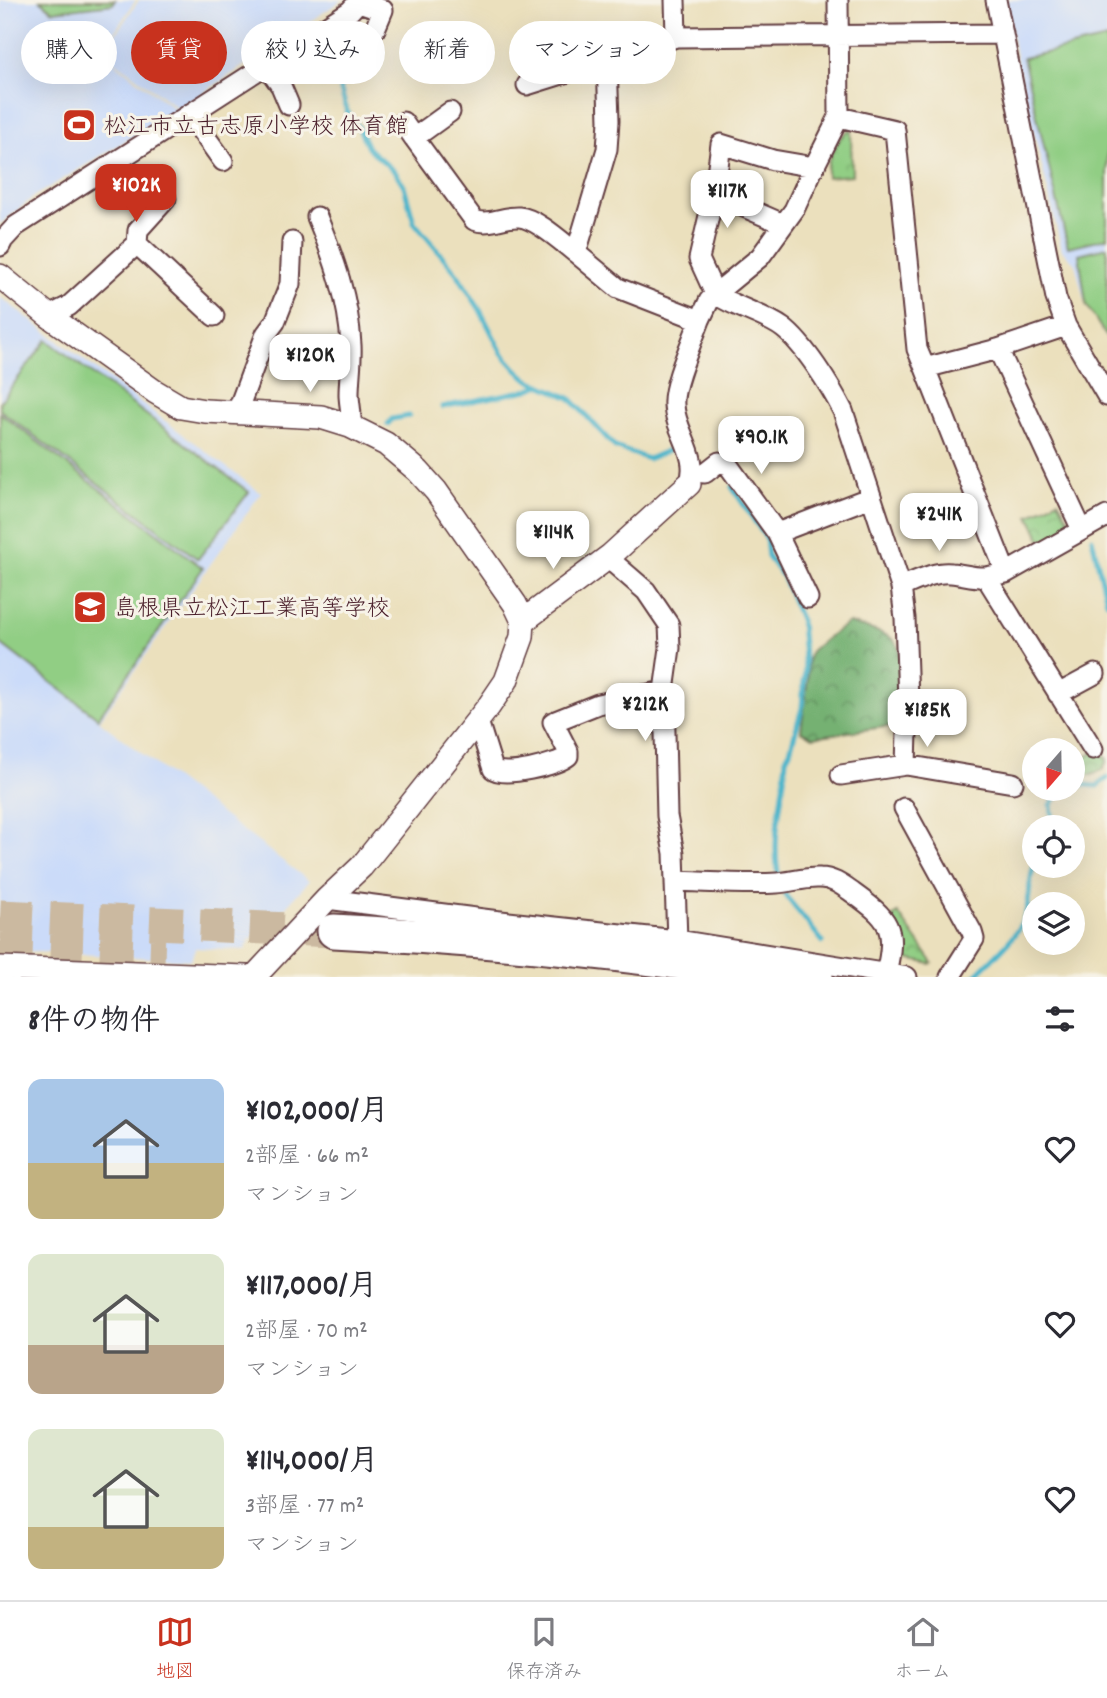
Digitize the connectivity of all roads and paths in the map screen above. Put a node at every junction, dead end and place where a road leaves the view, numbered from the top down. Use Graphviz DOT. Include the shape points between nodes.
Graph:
graph roads {
  1 [pos="675,0"];
  2 [pos="838,0"];
  3 [pos="996,0"];
  4 [pos="359,1"];
  5 [pos="334,21"];
  6 [pos="378,21"];
  7 [pos="676,21"];
  8 [pos="1003,34"];
  9 [pos="839,36"];
  10 [pos="676,37"];
  11 [pos="241,81"];
  12 [pos="280,84"];
  13 [pos="530,84"];
  14 [pos="608,84"];
  15 [pos="527,85"];
  16 [pos="289,105"];
  17 [pos="450,112"];
  18 [pos="189,114"];
  19 [pos="839,117"];
  20 [pos="223,161"];
  21 [pos="814,167"];
  22 [pos="714,196"];
  23 [pos="166,199"];
  24 [pos="317,218"];
  25 [pos="783,224"];
  26 [pos="292,242"];
  27 [pos="137,244"];
  28 [pos="0,246"];
  29 [pos="576,253"];
  30 [pos="0,276"];
  31 [pos="715,294"];
  32 [pos="49,316"];
  33 [pos="214,316"];
  34 [pos="700,320"];
  35 [pos="1066,326"];
  36 [pos="998,349"];
  37 [pos="925,368"];
  38 [pos="1107,396"];
  39 [pos="237,412"];
  40 [pos="350,426"];
  41 [pos="698,464"];
  42 [pos="871,497"];
  43 [pos="1107,516"];
  44 [pos="1082,530"];
  45 [pos="777,533"];
  46 [pos="610,556"];
  47 [pos="1006,573"];
  48 [pos="986,577"];
  49 [pos="901,587"];
  50 [pos="808,598"];
  51 [pos="523,621"];
  52 [pos="1095,674"];
  53 [pos="664,691"];
  54 [pos="1058,695"];
  55 [pos="478,721"];
  56 [pos="1093,749"];
  57 [pos="906,765"];
  58 [pos="841,775"];
  59 [pos="1013,783"];
  60 [pos="904,808"];
  61 [pos="675,881"];
  62 [pos="327,899"];
  63 [pos="677,940"];
  64 [pos="700,964"];
  65 [pos="0,968"];
  66 [pos="887,973"];
  67 [pos="246,977"];
  68 [pos="254,977"];
  69 [pos="619,977"];
  70 [pos="774,977"];
  71 [pos="816,977"];
  72 [pos="907,977"];
  73 [pos="950,977"];
  1 -- 7 [label="street"];
  2 -- 9 [label="street"];
  3 -- 8 [label="street"];
  4 -- 5 [label="street"];
  4 -- 6 [label="street" via="383,10"];
  8 -- 9 [label="street"];
  8 -- 35 [label="street" via="1056,298"];
  9 -- 10 [label="street"];
  9 -- 19 [label="street"];
  11 -- 18 [label="street"];
  12 -- 16 [label="street"];
  13 -- 15 [label="street"];
  14 -- 29 [label="street" via="607,149"];
  17 -- 29 [label="street" via="408,130 474,220 530,219"];
  18 -- 20 [label="street"];
  18 -- 28 [label="street" via="16,226"];
  19 -- 21 [label="street"];
  19 -- 37 [label="street" via="895,130 917,349"];
  21 -- 22 [label="street" via="721,144"];
  21 -- 25 [label="street"];
  22 -- 25 [label="street"];
  22 -- 31 [label="street" via="699,259"];
  23 -- 27 [label="street" via="138,230"];
  24 -- 40 [label="street" via="332,253 348,316"];
  25 -- 31 [label="street" via="760,257"];
  26 -- 39 [label="street" via="298,287 266,334"];
  27 -- 32 [label="street" via="69,306"];
  27 -- 33 [label="street"];
  29 -- 34 [label="street" via="618,288"];
  30 -- 32 [label="street"];
  31 -- 34 [label="street"];
  31 -- 42 [label="street" via="782,327 816,367 843,411"];
  32 -- 39 [label="street" via="170,402 192,410"];
  34 -- 41 [label="street" via="674,401"];
  35 -- 36 [label="street"];
  35 -- 38 [label="street"];
  36 -- 37 [label="street"];
  36 -- 44 [label="street"];
  37 -- 47 [label="street"];
  39 -- 40 [label="street" via="321,417"];
  40 -- 51 [label="street" via="386,444 427,481"];
  41 -- 45 [label="street" via="727,465"];
  41 -- 46 [label="street"];
  42 -- 45 [label="street"];
  42 -- 49 [label="street"];
  43 -- 44 [label="street"];
  44 -- 47 [label="street"];
  45 -- 50 [label="street"];
  46 -- 51 [label="street"];
  46 -- 53 [label="street" via="646,591 669,625"];
  47 -- 48 [label="street"];
  48 -- 49 [label="street" via="939,573"];
  48 -- 54 [label="street"];
  49 -- 57 [label="street" via="908,686"];
  51 -- 55 [label="street" via="513,667"];
  52 -- 54 [label="street"];
  53 -- 55 [label="street" via="598,704 553,722 568,751 564,760 501,773 493,769"];
  53 -- 61 [label="street" via="667,816"];
  54 -- 56 [label="street"];
  55 -- 62 [label="street" via="362,866"];
  57 -- 58 [label="street"];
  57 -- 59 [label="street"];
  60 -- 73 [label="street" via="974,939"];
  61 -- 63 [label="street"];
  61 -- 66 [label="street" via="776,883 819,877 838,883 886,920 891,953"];
  62 -- 63 [label="street"];
  62 -- 68 [label="street"];
  63 -- 66 [label="street"];
  64 -- 69 [label="highway" via="516,943 333,942 428,959"];
  64 -- 70 [label="highway"];
  64 -- 71 [label="highway"];
  65 -- 67 [label="street"];
  66 -- 72 [label="street"];
}
